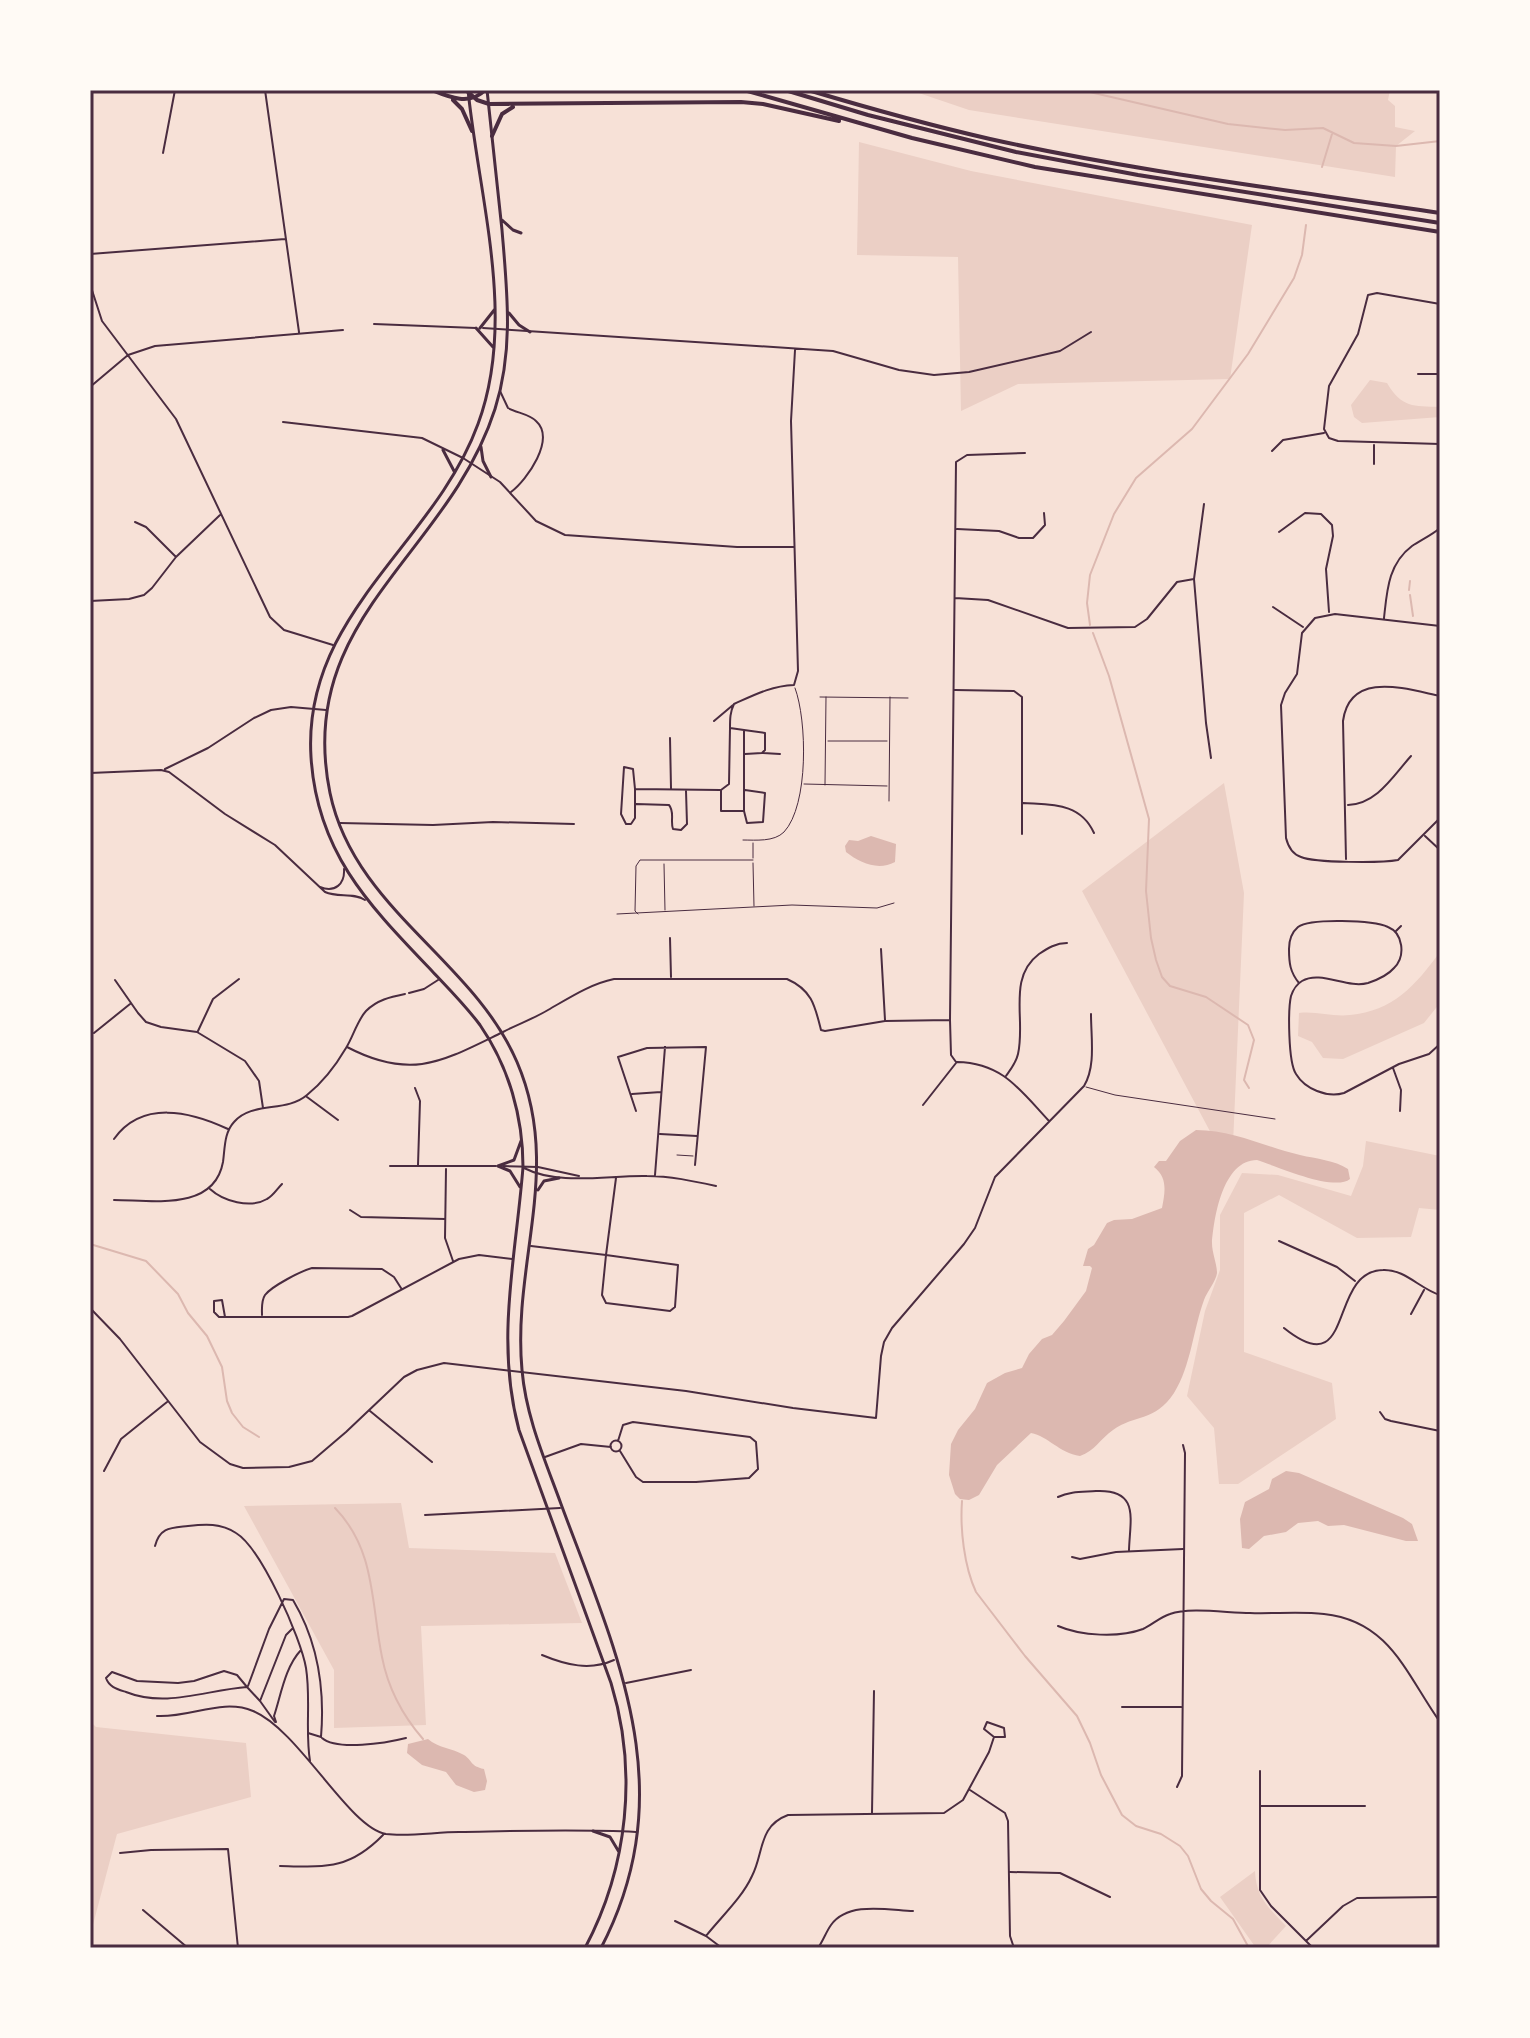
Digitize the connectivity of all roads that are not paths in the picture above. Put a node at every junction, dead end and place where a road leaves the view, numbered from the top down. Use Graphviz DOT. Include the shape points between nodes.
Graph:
graph roads {
  1 [pos="175,90"];
  2 [pos="265,90"];
  3 [pos="432,90"];
  4 [pos="486,90"];
  5 [pos="744,90"];
  6 [pos="785,90"];
  7 [pos="808,90"];
  8 [pos="817,90"];
  9 [pos="468,91"];
  10 [pos="825,95"];
  11 [pos="451,98"];
  12 [pos="472,99"];
  13 [pos="489,104"];
  14 [pos="518,105"];
  15 [pos="472,131"];
  16 [pos="888,132"];
  17 [pos="492,136"];
  18 [pos="163,153"];
  19 [pos="1440,213"];
  20 [pos="500,217"];
  21 [pos="1440,223"];
  22 [pos="1440,232"];
  23 [pos="521,233"];
  24 [pos="286,238"];
  25 [pos="90,254"];
  26 [pos="90,284"];
  27 [pos="1366,290"];
  28 [pos="1370,294"];
  29 [pos="1440,304"];
  30 [pos="496,306"];
  31 [pos="509,313"];
  32 [pos="374,324"];
  33 [pos="478,328"];
  34 [pos="497,329"];
  35 [pos="343,330"];
  36 [pos="508,330"];
  37 [pos="530,332"];
  38 [pos="1091,332"];
  39 [pos="300,334"];
  40 [pos="795,349"];
  41 [pos="495,351"];
  42 [pos="128,355"];
  43 [pos="1418,374"];
  44 [pos="1440,374"];
  45 [pos="90,387"];
  46 [pos="500,391"];
  47 [pos="283,422"];
  48 [pos="1325,433"];
  49 [pos="1374,443"];
  50 [pos="1440,444"];
  51 [pos="480,446"];
  52 [pos="443,450"];
  53 [pos="1272,451"];
  54 [pos="1025,453"];
  55 [pos="463,458"];
  56 [pos="1374,464"];
  57 [pos="471,466"];
  58 [pos="454,474"];
  59 [pos="491,477"];
  60 [pos="510,492"];
  61 [pos="1204,504"];
  62 [pos="1044,513"];
  63 [pos="221,514"];
  64 [pos="135,522"];
  65 [pos="956,528"];
  66 [pos="1440,528"];
  67 [pos="1279,532"];
  68 [pos="795,546"];
  69 [pos="176,557"];
  70 [pos="1194,579"];
  71 [pos="954,598"];
  72 [pos="90,601"];
  73 [pos="1273,607"];
  74 [pos="1329,614"];
  75 [pos="1384,619"];
  76 [pos="1440,626"];
  77 [pos="1304,628"];
  78 [pos="334,645"];
  79 [pos="794,685"];
  80 [pos="953,689"];
  81 [pos="1440,696"];
  82 [pos="820,697"];
  83 [pos="826,697"];
  84 [pos="890,697"];
  85 [pos="908,698"];
  86 [pos="734,704"];
  87 [pos="313,708"];
  88 [pos="327,710"];
  89 [pos="714,721"];
  90 [pos="730,728"];
  91 [pos="744,730"];
  92 [pos="670,738"];
  93 [pos="825,741"];
  94 [pos="889,741"];
  95 [pos="762,753"];
  96 [pos="744,754"];
  97 [pos="780,754"];
  98 [pos="1411,756"];
  99 [pos="1211,758"];
  100 [pos="161,770"];
  101 [pos="90,773"];
  102 [pos="802,784"];
  103 [pos="825,785"];
  104 [pos="889,786"];
  105 [pos="635,789"];
  106 [pos="671,789"];
  107 [pos="686,789"];
  108 [pos="721,790"];
  109 [pos="744,790"];
  110 [pos="889,801"];
  111 [pos="1021,803"];
  112 [pos="635,804"];
  113 [pos="1347,805"];
  114 [pos="744,811"];
  115 [pos="1440,818"];
  116 [pos="339,823"];
  117 [pos="574,824"];
  118 [pos="1094,833"];
  119 [pos="1022,834"];
  120 [pos="1425,835"];
  121 [pos="743,840"];
  122 [pos="754,840"];
  123 [pos="1440,850"];
  124 [pos="753,860"];
  125 [pos="1346,860"];
  126 [pos="664,861"];
  127 [pos="344,869"];
  128 [pos="316,884"];
  129 [pos="365,900"];
  130 [pos="894,903"];
  131 [pos="754,906"];
  132 [pos="665,911"];
  133 [pos="617,914"];
  134 [pos="638,914"];
  135 [pos="1401,926"];
  136 [pos="1395,932"];
  137 [pos="670,938"];
  138 [pos="1067,943"];
  139 [pos="881,949"];
  140 [pos="671,978"];
  141 [pos="239,979"];
  142 [pos="439,979"];
  143 [pos="115,980"];
  144 [pos="1299,983"];
  145 [pos="409,993"];
  146 [pos="405,994"];
  147 [pos="131,1003"];
  148 [pos="1091,1014"];
  149 [pos="950,1020"];
  150 [pos="885,1021"];
  151 [pos="197,1032"];
  152 [pos="502,1032"];
  153 [pos="94,1033"];
  154 [pos="489,1039"];
  155 [pos="1440,1044"];
  156 [pos="347,1047"];
  157 [pos="665,1047"];
  158 [pos="956,1062"];
  159 [pos="1392,1067"];
  160 [pos="1006,1076"];
  161 [pos="1084,1086"];
  162 [pos="415,1088"];
  163 [pos="662,1092"];
  164 [pos="629,1094"];
  165 [pos="306,1096"];
  166 [pos="923,1105"];
  167 [pos="263,1109"];
  168 [pos="636,1111"];
  169 [pos="1400,1111"];
  170 [pos="1275,1119"];
  171 [pos="338,1120"];
  172 [pos="1049,1121"];
  173 [pos="229,1130"];
  174 [pos="658,1134"];
  175 [pos="698,1136"];
  176 [pos="522,1137"];
  177 [pos="114,1139"];
  178 [pos="677,1155"];
  179 [pos="696,1156"];
  180 [pos="695,1165"];
  181 [pos="390,1166"];
  182 [pos="418,1166"];
  183 [pos="498,1166"];
  184 [pos="447,1167"];
  185 [pos="523,1167"];
  186 [pos="538,1167"];
  187 [pos="538,1175"];
  188 [pos="616,1176"];
  189 [pos="655,1176"];
  190 [pos="580,1177"];
  191 [pos="559,1178"];
  192 [pos="282,1184"];
  193 [pos="716,1186"];
  194 [pos="209,1188"];
  195 [pos="522,1191"];
  196 [pos="536,1193"];
  197 [pos="114,1200"];
  198 [pos="350,1210"];
  199 [pos="445,1219"];
  200 [pos="1279,1241"];
  201 [pos="530,1246"];
  202 [pos="606,1255"];
  203 [pos="514,1259"];
  204 [pos="453,1262"];
  205 [pos="1356,1281"];
  206 [pos="1425,1289"];
  207 [pos="402,1290"];
  208 [pos="1440,1295"];
  209 [pos="90,1308"];
  210 [pos="1411,1314"];
  211 [pos="225,1317"];
  212 [pos="262,1317"];
  213 [pos="1284,1328"];
  214 [pos="508,1369"];
  215 [pos="522,1370"];
  216 [pos="168,1401"];
  217 [pos="369,1410"];
  218 [pos="1380,1412"];
  219 [pos="1440,1431"];
  220 [pos="618,1441"];
  221 [pos="1183,1445"];
  222 [pos="611,1447"];
  223 [pos="620,1451"];
  224 [pos="544,1458"];
  225 [pos="432,1462"];
  226 [pos="104,1471"];
  227 [pos="1058,1497"];
  228 [pos="562,1508"];
  229 [pos="548,1509"];
  230 [pos="425,1515"];
  231 [pos="155,1546"];
  232 [pos="1184,1549"];
  233 [pos="1129,1550"];
  234 [pos="1072,1557"];
  235 [pos="281,1604"];
  236 [pos="1184,1612"];
  237 [pos="1058,1626"];
  238 [pos="292,1629"];
  239 [pos="301,1650"];
  240 [pos="542,1655"];
  241 [pos="617,1658"];
  242 [pos="604,1664"];
  243 [pos="691,1670"];
  244 [pos="625,1683"];
  245 [pos="247,1687"];
  246 [pos="874,1691"];
  247 [pos="260,1701"];
  248 [pos="1122,1707"];
  249 [pos="1183,1707"];
  250 [pos="157,1716"];
  251 [pos="1440,1722"];
  252 [pos="276,1723"];
  253 [pos="308,1733"];
  254 [pos="321,1737"];
  255 [pos="994,1737"];
  256 [pos="406,1738"];
  257 [pos="310,1762"];
  258 [pos="1260,1771"];
  259 [pos="1177,1787"];
  260 [pos="969,1789"];
  261 [pos="1260,1806"];
  262 [pos="1365,1806"];
  263 [pos="872,1815"];
  264 [pos="593,1831"];
  265 [pos="623,1832"];
  266 [pos="637,1832"];
  267 [pos="383,1834"];
  268 [pos="120,1853"];
  269 [pos="619,1854"];
  270 [pos="280,1866"];
  271 [pos="1009,1872"];
  272 [pos="1110,1897"];
  273 [pos="1440,1897"];
  274 [pos="143,1910"];
  275 [pos="913,1911"];
  276 [pos="675,1921"];
  277 [pos="706,1936"];
  278 [pos="1306,1941"];
  279 [pos="188,1948"];
  280 [pos="238,1948"];
  281 [pos="585,1948"];
  282 [pos="601,1948"];
  283 [pos="722,1948"];
  284 [pos="818,1948"];
  285 [pos="1014,1948"];
  286 [pos="1313,1948"];
  1 -- 18 [label="street"];
  2 -- 24 [label="street"];
  3 -- 11 [label="highway"];
  4 -- 12 [label="highway"];
  4 -- 13 [label="main road"];
  5 -- 16 [label="highway"];
  6 -- 21 [label="highway" via="1016,152"];
  7 -- 10 [label="highway"];
  8 -- 10 [label="highway"];
  9 -- 12 [label="highway"];
  10 -- 19 [label="highway" via="1063,154"];
  11 -- 12 [label="highway"];
  11 -- 15 [label="highway"];
  12 -- 13 [label="highway"];
  12 -- 15 [label="main road"];
  13 -- 14 [label="highway"];
  13 -- 17 [label="main road"];
  14 -- 16 [label="highway" via="741,102"];
  14 -- 17 [label="highway" via="502,114"];
  15 -- 30 [label="main road"];
  16 -- 22 [label="highway" via="1084,176"];
  17 -- 20 [label="main road"];
  20 -- 23 [label="main road"];
  20 -- 31 [label="main road"];
  24 -- 25 [label="street"];
  24 -- 39 [label="street"];
  26 -- 42 [label="street" via="102,321"];
  27 -- 28 [label="street"];
  28 -- 29 [label="street"];
  28 -- 48 [label="street" via="1362,325 1329,386"];
  30 -- 33 [label="main road"];
  30 -- 34 [label="main road"];
  31 -- 36 [label="main road"];
  31 -- 37 [label="main road"];
  32 -- 33 [label="street"];
  33 -- 34 [label="street"];
  33 -- 41 [label="main road"];
  34 -- 36 [label="street"];
  34 -- 41 [label="main road"];
  35 -- 39 [label="street"];
  36 -- 37 [label="street"];
  36 -- 46 [label="main road"];
  37 -- 40 [label="street"];
  38 -- 40 [label="street" via="1060,351 946,375 910,372 844,353"];
  39 -- 42 [label="street" via="163,345"];
  40 -- 68 [label="street"];
  41 -- 55 [label="main road" via="486,402"];
  42 -- 45 [label="street"];
  42 -- 63 [label="street" via="171,410"];
  43 -- 44 [label="street"];
  46 -- 51 [label="main road"];
  46 -- 60 [label="street" via="508,408 539,424 544,438 519,486"];
  47 -- 52 [label="street" via="419,437"];
  48 -- 49 [label="street" via="1335,441"];
  48 -- 53 [label="street" via="1283,440"];
  49 -- 50 [label="street"];
  49 -- 56 [label="street"];
  51 -- 57 [label="main road"];
  51 -- 59 [label="main road"];
  52 -- 55 [label="street"];
  52 -- 58 [label="main road"];
  54 -- 65 [label="street" via="967,455 956,462"];
  55 -- 57 [label="street"];
  55 -- 58 [label="main road"];
  57 -- 59 [label="street"];
  57 -- 88 [label="main road" via="359,621 339,662"];
  58 -- 78 [label="main road" via="358,603"];
  59 -- 60 [label="street"];
  60 -- 68 [label="street" via="536,521 565,535"];
  61 -- 70 [label="street"];
  62 -- 65 [label="street" via="1045,525 1033,538"];
  63 -- 69 [label="street"];
  63 -- 78 [label="street" via="274,623"];
  64 -- 69 [label="street"];
  65 -- 71 [label="street"];
  66 -- 75 [label="street" via="1397,561"];
  67 -- 74 [label="street" via="1305,513 1321,514 1332,525 1326,576"];
  68 -- 79 [label="street"];
  69 -- 72 [label="street" via="144,595"];
  70 -- 71 [label="street" via="1177,582 1135,627 1068,628 988,600"];
  70 -- 99 [label="street"];
  71 -- 80 [label="street"];
  73 -- 77 [label="street"];
  74 -- 75 [label="street"];
  74 -- 77 [label="street"];
  75 -- 76 [label="street"];
  77 -- 125 [label="street" via="1297,674 1281,705 1286,842 1304,858"];
  78 -- 87 [label="main road"];
  79 -- 86 [label="street"];
  79 -- 102 [label="lane" via="802,707"];
  80 -- 111 [label="street" via="1014,691 1022,697"];
  80 -- 149 [label="street"];
  81 -- 113 [label="street" via="1376,687 1350,701 1343,721"];
  82 -- 83 [label="lane"];
  83 -- 84 [label="lane"];
  83 -- 93 [label="lane"];
  84 -- 85 [label="lane"];
  84 -- 94 [label="lane"];
  86 -- 89 [label="street"];
  86 -- 90 [label="street"];
  87 -- 88 [label="street"];
  87 -- 100 [label="street" via="262,713 217,743"];
  87 -- 127 [label="main road" via="310,752 316,797"];
  88 -- 116 [label="main road" via="326,766"];
  90 -- 91 [label="street"];
  90 -- 108 [label="street" via="729,784"];
  91 -- 95 [label="street" via="765,733"];
  91 -- 96 [label="street"];
  92 -- 106 [label="street"];
  93 -- 94 [label="lane"];
  93 -- 103 [label="lane"];
  94 -- 104 [label="lane"];
  95 -- 96 [label="street"];
  95 -- 97 [label="street"];
  96 -- 109 [label="street"];
  98 -- 113 [label="street" via="1373,798"];
  100 -- 101 [label="street"];
  100 -- 128 [label="street" via="275,845"];
  102 -- 103 [label="lane"];
  102 -- 122 [label="lane" via="796,813 783,833"];
  103 -- 104 [label="lane"];
  104 -- 110 [label="lane"];
  105 -- 106 [label="street"];
  105 -- 112 [label="street"];
  105 -- 112 [label="street" via="633,769 624,767 621,814 626,824 634,821"];
  106 -- 107 [label="street"];
  107 -- 108 [label="street"];
  107 -- 112 [label="street" via="687,824 681,830 673,829 669,805"];
  108 -- 114 [label="street" via="721,811"];
  109 -- 114 [label="street"];
  109 -- 114 [label="street" via="765,793 763,822 745,822"];
  111 -- 118 [label="street" via="1066,806"];
  111 -- 119 [label="street"];
  113 -- 125 [label="street"];
  115 -- 120 [label="street"];
  116 -- 117 [label="street"];
  116 -- 152 [label="main road" via="378,893"];
  120 -- 123 [label="street"];
  120 -- 125 [label="street" via="1398,860"];
  121 -- 122 [label="lane"];
  122 -- 124 [label="lane"];
  124 -- 126 [label="lane"];
  124 -- 131 [label="lane"];
  126 -- 132 [label="lane"];
  126 -- 134 [label="lane" via="637,862"];
  127 -- 128 [label="street" via="334,889"];
  127 -- 129 [label="main road"];
  128 -- 129 [label="street" via="329,894"];
  129 -- 142 [label="main road"];
  130 -- 131 [label="lane" via="877,908"];
  131 -- 132 [label="lane"];
  132 -- 134 [label="lane"];
  133 -- 134 [label="lane"];
  135 -- 136 [label="street"];
  136 -- 144 [label="street" via="1401,952 1387,974 1361,984 1316,978"];
  136 -- 144 [label="street" via="1376,924 1301,925 1289,945 1290,970"];
  137 -- 140 [label="street"];
  138 -- 160 [label="street" via="1044,950 1021,975 1020,1046"];
  139 -- 150 [label="street"];
  140 -- 150 [label="street" via="787,979 806,989 821,1030"];
  140 -- 152 [label="street" via="606,980"];
  141 -- 151 [label="street" via="213,999"];
  142 -- 145 [label="street"];
  142 -- 154 [label="main road"];
  143 -- 147 [label="street"];
  144 -- 159 [label="street" via="1290,999 1291,1059 1300,1080 1324,1094 1339,1095"];
  146 -- 156 [label="street" via="366,1011"];
  147 -- 151 [label="street" via="153,1025"];
  147 -- 153 [label="street"];
  148 -- 161 [label="street" via="1092,1061"];
  149 -- 150 [label="street"];
  149 -- 158 [label="street"];
  151 -- 167 [label="street" via="251,1067"];
  152 -- 154 [label="street"];
  152 -- 186 [label="main road" via="530,1102"];
  154 -- 156 [label="street" via="442,1060 410,1066 380,1062"];
  154 -- 176 [label="main road" via="515,1099"];
  155 -- 159 [label="street" via="1429,1054"];
  156 -- 165 [label="street"];
  157 -- 163 [label="street"];
  157 -- 164 [label="street" via="618,1057"];
  157 -- 175 [label="street" via="706,1047"];
  158 -- 160 [label="street" via="977,1062"];
  158 -- 166 [label="street"];
  159 -- 169 [label="street" via="1401,1090"];
  160 -- 172 [label="street"];
  161 -- 170 [label="lane"];
  161 -- 172 [label="street"];
  162 -- 182 [label="street" via="420,1101"];
  163 -- 164 [label="street"];
  163 -- 174 [label="street"];
  164 -- 168 [label="street"];
  165 -- 167 [label="street"];
  165 -- 171 [label="street"];
  167 -- 173 [label="street" via="242,1115"];
  172 -- 215 [label="street" via="995,1177 975,1228 892,1328 881,1356 876,1418"];
  173 -- 177 [label="street" via="192,1115 143,1115 124,1125"];
  173 -- 194 [label="street" via="220,1171"];
  174 -- 175 [label="street"];
  174 -- 189 [label="street"];
  175 -- 179 [label="street"];
  176 -- 183 [label="main road" via="514,1160"];
  176 -- 185 [label="main road"];
  178 -- 179 [label="lane"];
  179 -- 180 [label="street"];
  181 -- 182 [label="street"];
  182 -- 184 [label="street"];
  183 -- 184 [label="street"];
  183 -- 185 [label="street"];
  183 -- 195 [label="main road" via="516,1177"];
  184 -- 199 [label="street"];
  185 -- 186 [label="street"];
  185 -- 187 [label="street"];
  185 -- 195 [label="main road"];
  186 -- 187 [label="main road"];
  186 -- 190 [label="street"];
  187 -- 191 [label="street"];
  187 -- 196 [label="main road"];
  188 -- 189 [label="street"];
  188 -- 190 [label="street"];
  188 -- 202 [label="street"];
  189 -- 193 [label="street"];
  190 -- 191 [label="street"];
  191 -- 196 [label="main road" via="544,1181"];
  192 -- 194 [label="street" via="258,1202 225,1200"];
  194 -- 197 [label="street" via="185,1200"];
  195 -- 203 [label="main road"];
  196 -- 201 [label="main road"];
  198 -- 199 [label="street" via="361,1217"];
  199 -- 204 [label="street"];
  200 -- 205 [label="street"];
  201 -- 202 [label="street"];
  201 -- 215 [label="main road"];
  202 -- 202 [label="street" via="678,1265 675,1307 670,1311 606,1303"];
  203 -- 204 [label="street" via="479,1255"];
  203 -- 214 [label="main road" via="506,1323"];
  204 -- 207 [label="street"];
  205 -- 206 [label="street" via="1369,1272 1388,1270"];
  205 -- 213 [label="street" via="1337,1331 1327,1341 1303,1342"];
  206 -- 208 [label="street"];
  206 -- 210 [label="street"];
  207 -- 212 [label="street" via="352,1316"];
  207 -- 212 [label="street" via="382,1269 312,1268 266,1293"];
  209 -- 216 [label="street"];
  211 -- 211 [label="street" via="222,1300 214,1301 215,1315"];
  211 -- 212 [label="street"];
  214 -- 215 [label="street"];
  214 -- 217 [label="street" via="431,1366 404,1377"];
  214 -- 229 [label="main road" via="519,1430"];
  215 -- 224 [label="main road"];
  216 -- 217 [label="street" via="207,1449 230,1464 257,1468 312,1461"];
  216 -- 226 [label="street" via="121,1439"];
  217 -- 225 [label="street"];
  218 -- 219 [label="street" via="1391,1421"];
  220 -- 222 [label="street"];
  220 -- 223 [label="street"];
  220 -- 223 [label="street" via="623,1425 633,1422 750,1437 756,1442 758,1469 749,1478 643,1482"];
  221 -- 232 [label="street"];
  222 -- 223 [label="street"];
  222 -- 224 [label="street" via="581,1444"];
  224 -- 228 [label="main road"];
  227 -- 233 [label="street" via="1115,1491 1124,1497 1130,1512"];
  228 -- 229 [label="street"];
  228 -- 241 [label="main road"];
  229 -- 230 [label="street"];
  229 -- 242 [label="main road"];
  231 -- 235 [label="street" via="164,1530 207,1524 238,1533 253,1548"];
  232 -- 233 [label="street"];
  232 -- 236 [label="street"];
  233 -- 234 [label="street"];
  235 -- 238 [label="street"];
  235 -- 245 [label="street"];
  235 -- 254 [label="street" via="293,1600 316,1649"];
  236 -- 237 [label="street" via="1128,1633"];
  236 -- 249 [label="street"];
  236 -- 251 [label="street" via="1318,1613 1359,1622 1384,1643"];
  238 -- 239 [label="street"];
  238 -- 247 [label="street"];
  239 -- 252 [label="street" via="293,1658"];
  239 -- 253 [label="street" via="307,1670"];
  240 -- 242 [label="street" via="579,1666"];
  241 -- 242 [label="street"];
  241 -- 244 [label="main road"];
  242 -- 265 [label="main road" via="622,1732"];
  243 -- 244 [label="street"];
  244 -- 266 [label="main road" via="639,1759"];
  245 -- 245 [label="street" via="153,1699 112,1687 106,1678 112,1672 137,1681 178,1683 224,1671 237,1675"];
  245 -- 247 [label="street"];
  246 -- 263 [label="street"];
  247 -- 252 [label="street"];
  248 -- 249 [label="street"];
  249 -- 259 [label="street" via="1182,1776"];
  250 -- 252 [label="street" via="236,1706"];
  252 -- 257 [label="street"];
  253 -- 254 [label="street"];
  253 -- 257 [label="street"];
  254 -- 256 [label="street" via="337,1745"];
  255 -- 255 [label="street" via="984,1729 987,1722 1004,1728 1005,1737"];
  255 -- 260 [label="street"];
  257 -- 267 [label="street"];
  258 -- 261 [label="street"];
  260 -- 263 [label="street" via="944,1813"];
  260 -- 271 [label="street" via="1005,1813"];
  261 -- 262 [label="street"];
  261 -- 278 [label="street" via="1260,1890"];
  263 -- 277 [label="street" via="780,1818 764,1835 752,1878"];
  264 -- 265 [label="street"];
  264 -- 267 [label="street"];
  264 -- 269 [label="main road" via="614,1840"];
  265 -- 266 [label="street"];
  265 -- 269 [label="main road"];
  266 -- 282 [label="main road" via="623,1893"];
  267 -- 270 [label="street" via="365,1852 341,1864"];
  268 -- 280 [label="street" via="228,1849"];
  269 -- 281 [label="main road" via="605,1905"];
  271 -- 272 [label="street" via="1060,1873"];
  271 -- 285 [label="street"];
  273 -- 278 [label="street" via="1357,1898"];
  274 -- 279 [label="street"];
  275 -- 284 [label="street" via="867,1909 843,1915"];
  276 -- 277 [label="street"];
  277 -- 283 [label="street"];
  278 -- 286 [label="street"];
}
